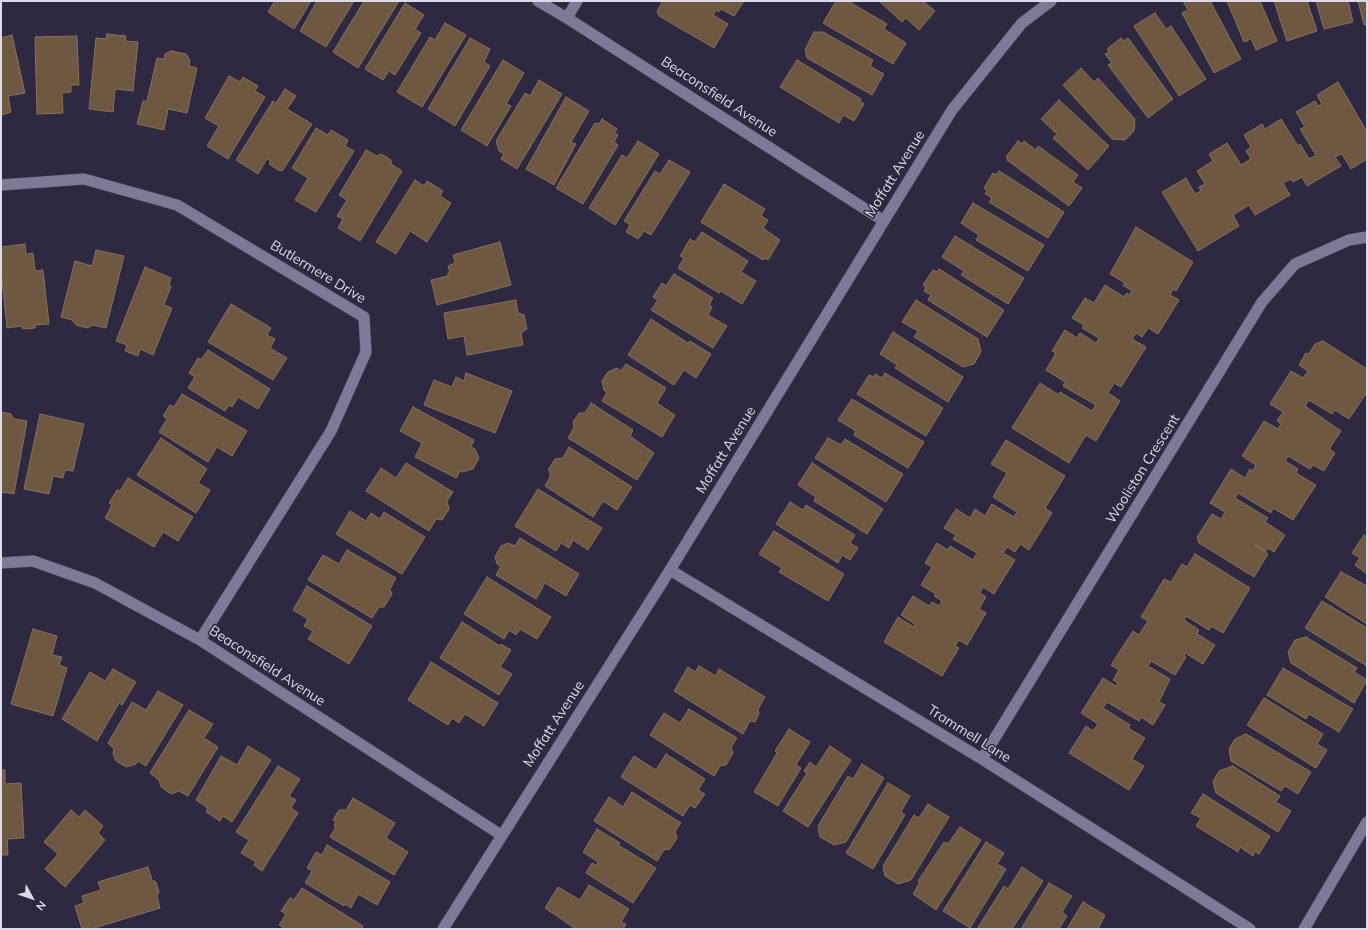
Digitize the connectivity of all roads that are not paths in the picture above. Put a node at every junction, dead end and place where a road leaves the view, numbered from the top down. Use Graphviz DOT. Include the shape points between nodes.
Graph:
graph roads {
  1 [pos="538,1"];
  2 [pos="578,1"];
  3 [pos="1051,1"];
  4 [pos="568,18"];
  5 [pos="1,185"];
  6 [pos="884,221"];
  7 [pos="1367,237"];
  8 [pos="1,563"];
  9 [pos="670,570"];
  10 [pos="200,640"];
  11 [pos="982,759"];
  12 [pos="1367,822"];
  13 [pos="501,835"];
  14 [pos="443,929"];
  15 [pos="1250,929"];
  16 [pos="1304,929"];
  1 -- 4 [label="street, Beaconsfield Avenue"];
  2 -- 4 [label="street"];
  3 -- 6 [label="street, Moffatt Avenue" via="1022,23 952,110"];
  4 -- 6 [label="street, Beaconsfield Avenue"];
  5 -- 10 [label="street, Butlermere Drive" via="84,179 177,205 364,317 366,352 331,431"];
  6 -- 9 [label="street, Moffatt Avenue"];
  7 -- 11 [label="street, Wooliston Crescent" via="1349,240 1295,264 1262,302"];
  8 -- 10 [label="street, Beaconsfield Avenue" via="32,561 96,583"];
  9 -- 11 [label="street, Trammell Lane"];
  9 -- 13 [label="street, Moffatt Avenue"];
  10 -- 13 [label="street, Beaconsfield Avenue"];
  11 -- 15 [label="street, Trammell Lane"];
  12 -- 16 [label="street"];
  13 -- 14 [label="street, Moffatt Avenue"];
}
